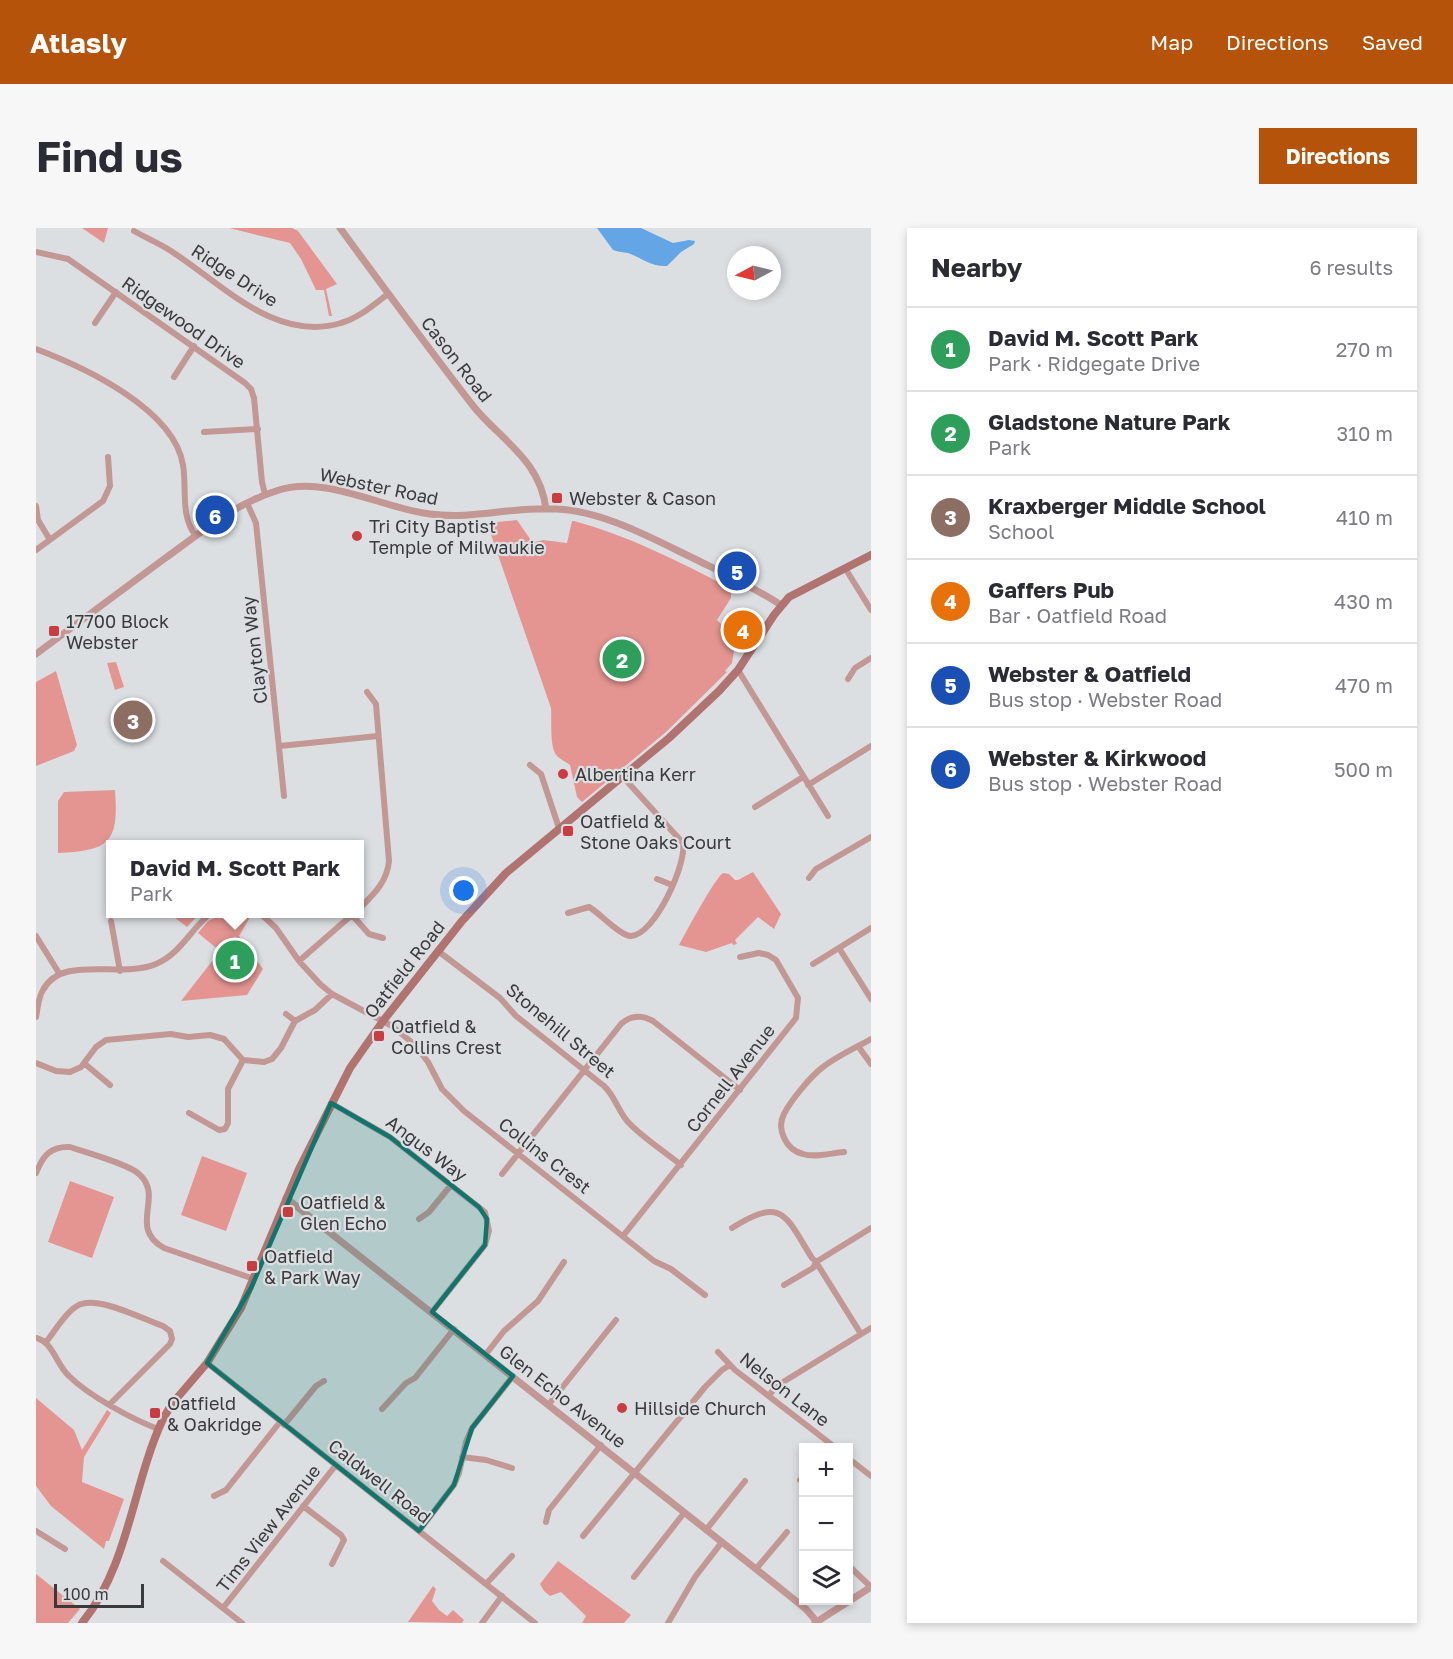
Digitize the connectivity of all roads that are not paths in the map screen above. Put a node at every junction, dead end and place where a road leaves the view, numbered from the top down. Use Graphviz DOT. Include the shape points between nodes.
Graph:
graph roads {
  1 [pos="340,228"];
  2 [pos="134,231"];
  3 [pos="36,252"];
  4 [pos="116,292"];
  5 [pos="388,294"];
  6 [pos="95,323"];
  7 [pos="194,346"];
  8 [pos="36,349"];
  9 [pos="174,377"];
  10 [pos="258,429"];
  11 [pos="204,432"];
  12 [pos="108,457"];
  13 [pos="265,494"];
  14 [pos="247,503"];
  15 [pos="36,506"];
  16 [pos="546,509"];
  17 [pos="196,536"];
  18 [pos="50,540"];
  19 [pos="36,550"];
  20 [pos="871,555"];
  21 [pos="845,568"];
  22 [pos="781,605"];
  23 [pos="871,610"];
  24 [pos="36,654"];
  25 [pos="871,658"];
  26 [pos="738,670"];
  27 [pos="848,679"];
  28 [pos="367,692"];
  29 [pos="378,736"];
  30 [pos="280,746"];
  31 [pos="871,746"];
  32 [pos="530,765"];
  33 [pos="623,777"];
  34 [pos="803,777"];
  35 [pos="808,785"];
  36 [pos="284,796"];
  37 [pos="755,807"];
  38 [pos="828,816"];
  39 [pos="559,828"];
  40 [pos="871,837"];
  41 [pos="809,878"];
  42 [pos="657,879"];
  43 [pos="672,885"];
  44 [pos="364,904"];
  45 [pos="568,913"];
  46 [pos="205,918"];
  47 [pos="265,918"];
  48 [pos="347,918"];
  49 [pos="355,918"];
  50 [pos="111,921"];
  51 [pos="871,928"];
  52 [pos="36,936"];
  53 [pos="383,938"];
  54 [pos="839,948"];
  55 [pos="438,951"];
  56 [pos="740,957"];
  57 [pos="299,961"];
  58 [pos="813,964"];
  59 [pos="120,971"];
  60 [pos="59,973"];
  61 [pos="332,994"];
  62 [pos="871,999"];
  63 [pos="286,1014"];
  64 [pos="36,1017"];
  65 [pos="295,1021"];
  66 [pos="383,1021"];
  67 [pos="871,1039"];
  68 [pos="858,1046"];
  69 [pos="243,1060"];
  70 [pos="36,1064"];
  71 [pos="85,1064"];
  72 [pos="871,1064"];
  73 [pos="585,1070"];
  74 [pos="110,1084"];
  75 [pos="740,1090"];
  76 [pos="331,1103"];
  77 [pos="189,1113"];
  78 [pos="844,1152"];
  79 [pos="519,1153"];
  80 [pos="681,1165"];
  81 [pos="36,1173"];
  82 [pos="502,1174"];
  83 [pos="451,1185"];
  84 [pos="286,1198"];
  85 [pos="418,1219"];
  86 [pos="732,1228"];
  87 [pos="871,1228"];
  88 [pos="623,1236"];
  89 [pos="816,1262"];
  90 [pos="564,1263"];
  91 [pos="254,1279"];
  92 [pos="784,1285"];
  93 [pos="705,1295"];
  94 [pos="432,1312"];
  95 [pos="616,1320"];
  96 [pos="871,1328"];
  97 [pos="454,1329"];
  98 [pos="861,1334"];
  99 [pos="36,1338"];
  100 [pos="45,1342"];
  101 [pos="718,1352"];
  102 [pos="486,1354"];
  103 [pos="207,1363"];
  104 [pos="730,1365"];
  105 [pos="513,1376"];
  106 [pos="324,1381"];
  107 [pos="769,1396"];
  108 [pos="110,1404"];
  109 [pos="549,1404"];
  110 [pos="382,1409"];
  111 [pos="282,1423"];
  112 [pos="158,1429"];
  113 [pos="827,1441"];
  114 [pos="830,1443"];
  115 [pos="601,1445"];
  116 [pos="462,1457"];
  117 [pos="853,1461"];
  118 [pos="336,1465"];
  119 [pos="512,1468"];
  120 [pos="634,1472"];
  121 [pos="871,1476"];
  122 [pos="745,1481"];
  123 [pos="214,1496"];
  124 [pos="303,1506"];
  125 [pos="684,1512"];
  126 [pos="546,1522"];
  127 [pos="706,1530"];
  128 [pos="36,1531"];
  129 [pos="419,1531"];
  130 [pos="787,1532"];
  131 [pos="583,1536"];
  132 [pos="722,1542"];
  133 [pos="64,1549"];
  134 [pos="512,1556"];
  135 [pos="163,1561"];
  136 [pos="332,1564"];
  137 [pos="756,1569"];
  138 [pos="853,1569"];
  139 [pos="634,1576"];
  140 [pos="486,1584"];
  141 [pos="871,1587"];
  142 [pos="502,1596"];
  143 [pos="223,1608"];
  144 [pos="827,1620"];
  145 [pos="816,1622"];
  146 [pos="82,1623"];
  147 [pos="242,1623"];
  148 [pos="482,1623"];
  149 [pos="535,1623"];
  150 [pos="668,1623"];
  1 -- 5 [label="street, Cason Road"];
  2 -- 5 [label="street, Ridge Drive" via="169,250 261,313 285,324 321,327 340,323"];
  3 -- 4 [label="street, Ridgewood Drive" via="68,259"];
  4 -- 6 [label="street"];
  4 -- 7 [label="street, Ridgewood Drive"];
  5 -- 16 [label="street, Cason Road" via="476,410 530,467 542,490"];
  7 -- 9 [label="street"];
  7 -- 10 [label="street, Ridgewood Drive" via="251,389"];
  8 -- 17 [label="street" via="108,383 169,431 183,466 187,520"];
  10 -- 11 [label="street"];
  10 -- 13 [label="street, Ridgewood Drive"];
  12 -- 18 [label="street" via="110,486 103,501"];
  13 -- 14 [label="street, Webster Road"];
  13 -- 16 [label="street, Webster Road" via="291,487 318,487 408,510 456,517"];
  14 -- 17 [label="street, Webster Road"];
  14 -- 30 [label="street, Clayton Way" via="256,523"];
  15 -- 18 [label="street" via="38,520"];
  16 -- 22 [label="street, Webster Road" via="579,512 630,528"];
  17 -- 24 [label="street, Webster Road"];
  18 -- 19 [label="street"];
  20 -- 21 [label="main road, Oatfield Road"];
  21 -- 22 [label="main road, Oatfield Road" via="796,592"];
  21 -- 23 [label="street"];
  22 -- 26 [label="main road, Oatfield Road"];
  25 -- 27 [label="street" via="855,668"];
  26 -- 33 [label="main road, Oatfield Road"];
  26 -- 34 [label="street"];
  28 -- 29 [label="street" via="376,704"];
  29 -- 30 [label="street"];
  29 -- 44 [label="street" via="388,870 379,889"];
  30 -- 36 [label="street, Clayton Way"];
  31 -- 35 [label="street"];
  32 -- 39 [label="street" via="541,774"];
  33 -- 39 [label="main road, Oatfield Road"];
  33 -- 43 [label="street" via="683,843 683,860"];
  34 -- 35 [label="street"];
  34 -- 37 [label="street"];
  35 -- 38 [label="street"];
  39 -- 55 [label="main road, Oatfield Road" via="498,880"];
  40 -- 41 [label="street" via="816,869"];
  42 -- 43 [label="street"];
  43 -- 45 [label="street" via="654,918 634,936 624,934 590,907"];
  46 -- 59 [label="street" via="184,944 166,958 145,968"];
  47 -- 57 [label="street, Collins Crest"];
  48 -- 57 [label="street"];
  49 -- 53 [label="street" via="369,934"];
  50 -- 59 [label="street"];
  51 -- 54 [label="street"];
  52 -- 60 [label="street"];
  54 -- 58 [label="street"];
  54 -- 62 [label="street"];
  55 -- 66 [label="main road, Oatfield Road"];
  55 -- 73 [label="street, Stonehill Street"];
  56 -- 75 [label="street, Cornell Avenue" via="759,953 776,960 798,998 799,1008 796,1018"];
  57 -- 61 [label="street, Collins Crest"];
  59 -- 60 [label="street" via="75,969"];
  60 -- 64 [label="street" via="44,988"];
  61 -- 65 [label="street"];
  61 -- 66 [label="street, Collins Crest"];
  63 -- 65 [label="street"];
  65 -- 69 [label="street" via="272,1059"];
  66 -- 76 [label="main road, Oatfield Road"];
  66 -- 79 [label="street, Collins Crest" via="415,1045 456,1104"];
  67 -- 68 [label="street"];
  68 -- 72 [label="street"];
  68 -- 78 [label="street" via="818,1071 784,1113 781,1124 790,1148 803,1155"];
  69 -- 71 [label="street" via="224,1039 171,1034 106,1040"];
  69 -- 77 [label="street" via="228,1089 225,1129 219,1130"];
  70 -- 71 [label="street" via="63,1072"];
  71 -- 74 [label="street"];
  73 -- 75 [label="street" via="621,1024 642,1017 653,1021"];
  73 -- 79 [label="street"];
  73 -- 80 [label="street, Stonehill Street" via="609,1091 629,1124"];
  75 -- 80 [label="street, Cornell Avenue"];
  76 -- 83 [label="street, Angus Way" via="390,1137"];
  76 -- 84 [label="main road, Oatfield Road"];
  79 -- 82 [label="street"];
  79 -- 88 [label="street, Collins Crest"];
  80 -- 88 [label="street, Cornell Avenue"];
  81 -- 91 [label="street" via="44,1156 61,1147 130,1169 147,1185 150,1198 146,1226 154,1242"];
  83 -- 85 [label="street" via="429,1212"];
  83 -- 94 [label="street, Angus Way" via="485,1212 489,1231 485,1245"];
  84 -- 91 [label="main road, Oatfield Road"];
  84 -- 94 [label="street, Glen Echo Avenue"];
  86 -- 89 [label="street" via="760,1213 777,1213 791,1223"];
  87 -- 89 [label="street"];
  88 -- 93 [label="street, Collins Crest"];
  89 -- 92 [label="street" via="813,1268"];
  89 -- 98 [label="street"];
  90 -- 102 [label="street" via="538,1301 504,1331"];
  91 -- 103 [label="main road, Oatfield Road"];
  94 -- 97 [label="street, Glen Echo Avenue"];
  95 -- 109 [label="street"];
  96 -- 98 [label="street"];
  97 -- 102 [label="street, Glen Echo Avenue"];
  97 -- 110 [label="street" via="415,1378"];
  98 -- 107 [label="street" via="775,1387"];
  99 -- 100 [label="street"];
  100 -- 108 [label="street" via="69,1377"];
  100 -- 108 [label="street" via="74,1307 88,1302 101,1303 170,1331 170,1344"];
  101 -- 104 [label="street, Nelson Lane"];
  102 -- 105 [label="street, Glen Echo Avenue"];
  103 -- 111 [label="street, Caldwell Road"];
  103 -- 112 [label="main road, Oatfield Road" via="171,1405"];
  104 -- 107 [label="street, Nelson Lane"];
  104 -- 120 [label="street" via="715,1376"];
  105 -- 109 [label="street, Glen Echo Avenue"];
  105 -- 116 [label="street" via="472,1428"];
  106 -- 111 [label="street"];
  107 -- 113 [label="street, Nelson Lane"];
  108 -- 112 [label="street" via="134,1420"];
  109 -- 115 [label="street, Glen Echo Avenue"];
  111 -- 118 [label="street, Caldwell Road"];
  111 -- 123 [label="street" via="226,1490"];
  112 -- 146 [label="main road, Oatfield Road" via="109,1582"];
  113 -- 114 [label="street, Nelson Lane"];
  115 -- 120 [label="street, Glen Echo Avenue"];
  115 -- 126 [label="street" via="549,1510"];
  116 -- 119 [label="street"];
  116 -- 129 [label="street" via="454,1485"];
  117 -- 121 [label="street"];
  118 -- 124 [label="street, Tims View Avenue"];
  118 -- 129 [label="street, Caldwell Road"];
  120 -- 125 [label="street, Glen Echo Avenue"];
  120 -- 131 [label="street"];
  122 -- 127 [label="street"];
  124 -- 136 [label="street" via="344,1540"];
  124 -- 143 [label="street, Tims View Avenue"];
  125 -- 127 [label="street, Glen Echo Avenue"];
  125 -- 139 [label="street"];
  127 -- 132 [label="street, Glen Echo Avenue"];
  128 -- 133 [label="street"];
  129 -- 140 [label="street, Caldwell Road"];
  130 -- 137 [label="street"];
  132 -- 137 [label="street, Glen Echo Avenue"];
  132 -- 150 [label="street"];
  134 -- 140 [label="street"];
  135 -- 143 [label="street"];
  137 -- 145 [label="street, Glen Echo Avenue" via="806,1609"];
  138 -- 141 [label="street"];
  140 -- 142 [label="street, Caldwell Road"];
  141 -- 144 [label="street"];
  142 -- 148 [label="street"];
  142 -- 149 [label="street, Caldwell Road"];
  143 -- 147 [label="street"];
  144 -- 145 [label="street"];
}
